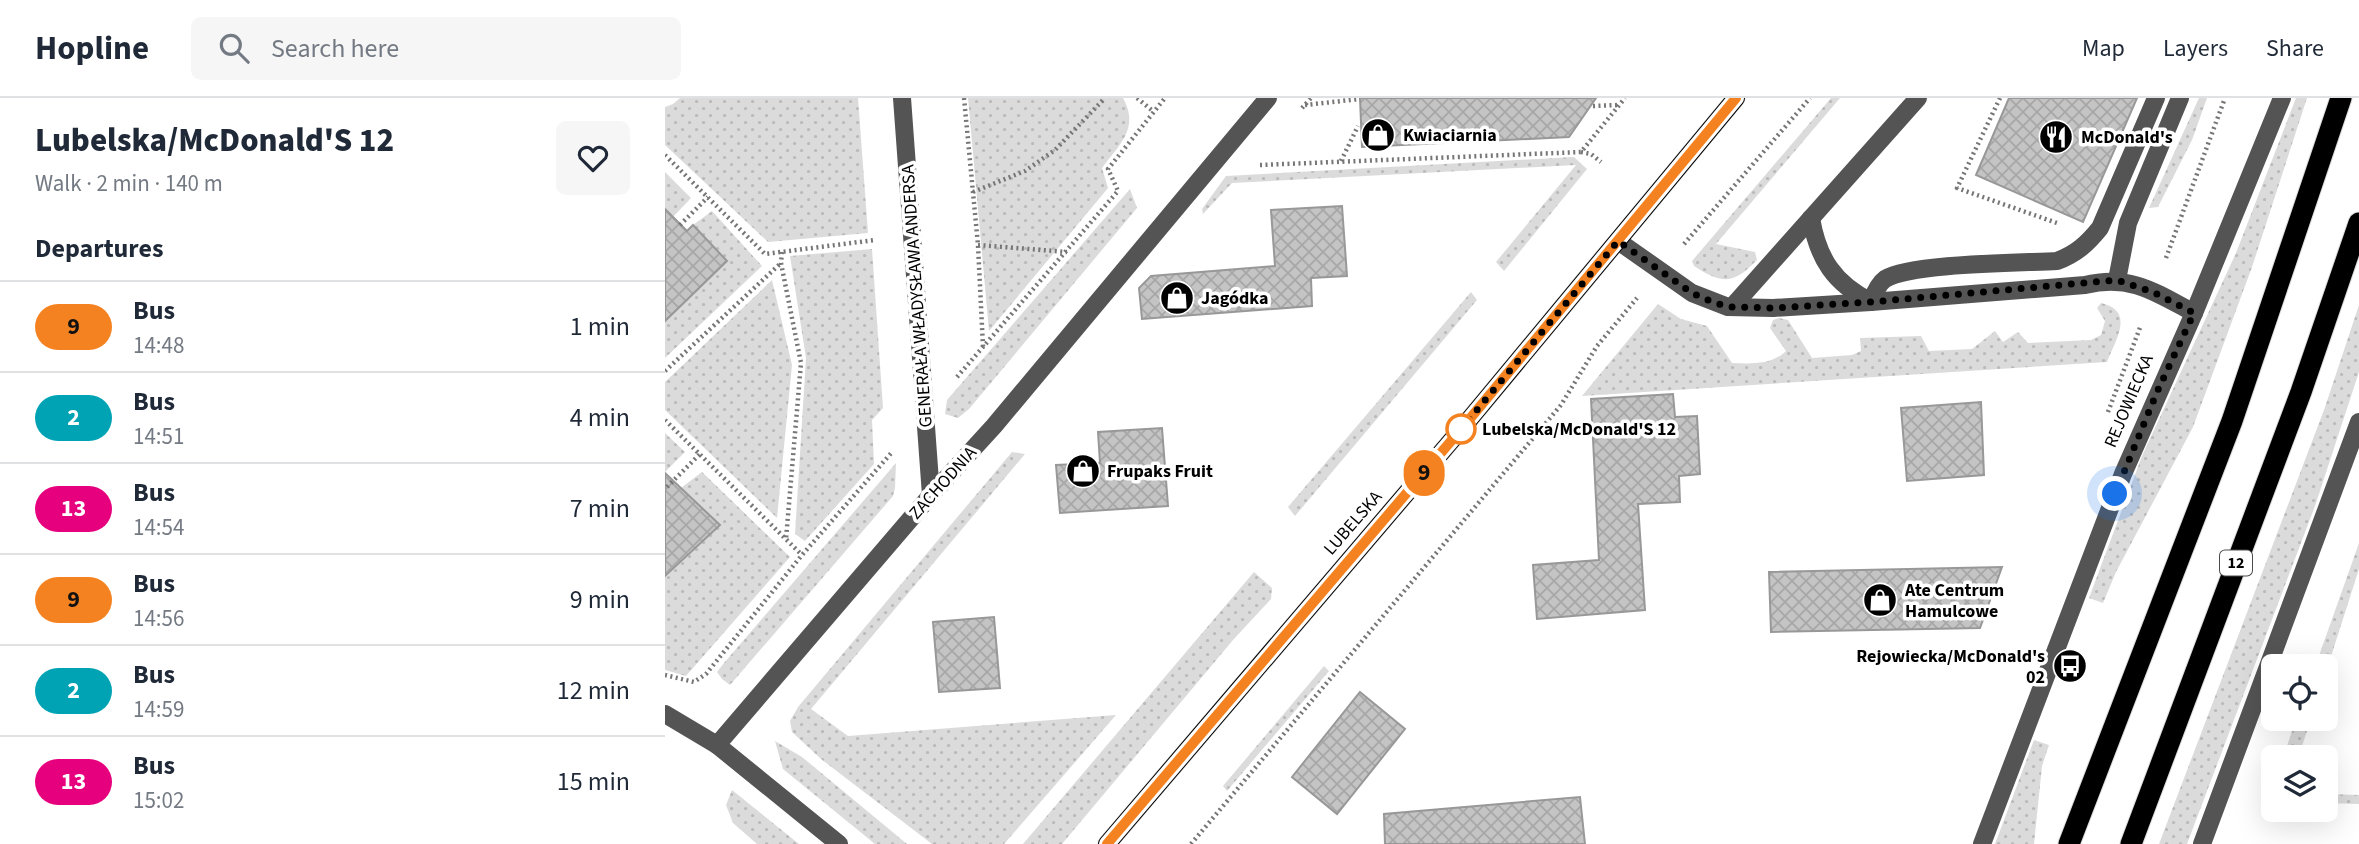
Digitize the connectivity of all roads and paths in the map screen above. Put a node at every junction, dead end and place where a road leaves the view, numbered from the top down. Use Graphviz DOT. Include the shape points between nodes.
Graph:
graph roads {
  1 [pos="902,98"];
  2 [pos="964,98"];
  3 [pos="1105,98"];
  4 [pos="1137,98"];
  5 [pos="1165,98"];
  6 [pos="1268,98"];
  7 [pos="1625,98"];
  8 [pos="1736,98"];
  9 [pos="1810,98"];
  10 [pos="1917,98"];
  11 [pos="2000,98"];
  12 [pos="2156,98"];
  13 [pos="2180,98"];
  14 [pos="2282,98"];
  15 [pos="2341,98"];
  16 [pos="1360,99"];
  17 [pos="1304,106"];
  18 [pos="1593,106"];
  19 [pos="1620,106"];
  20 [pos="1154,111"];
  21 [pos="1358,126"];
  22 [pos="1581,152"];
  23 [pos="665,155"];
  24 [pos="1341,161"];
  25 [pos="1601,162"];
  26 [pos="1208,167"];
  27 [pos="973,192"];
  28 [pos="708,197"];
  29 [pos="1811,218"];
  30 [pos="2359,223"];
  31 [pos="680,225"];
  32 [pos="2100,228"];
  33 [pos="875,240"];
  34 [pos="1618,241"];
  35 [pos="978,245"];
  36 [pos="782,252"];
  37 [pos="1067,252"];
  38 [pos="781,264"];
  39 [pos="1661,270"];
  40 [pos="2117,280"];
  41 [pos="1871,302"];
  42 [pos="1732,307"];
  43 [pos="2194,313"];
  44 [pos="983,348"];
  45 [pos="665,371"];
  46 [pos="951,384"];
  47 [pos="665,420"];
  48 [pos="2359,422"];
  49 [pos="894,450"];
  50 [pos="700,454"];
  51 [pos="667,487"];
  52 [pos="932,495"];
  53 [pos="786,538"];
  54 [pos="802,555"];
  55 [pos="665,675"];
  56 [pos="665,714"];
  57 [pos="717,746"];
  58 [pos="839,844"];
  59 [pos="1107,844"];
  60 [pos="1191,844"];
  61 [pos="1982,844"];
  62 [pos="2069,844"];
  63 [pos="2131,844"];
  64 [pos="2202,844"];
  1 -- 52 [label="street, GENERAŁA WŁADYSŁAWA ANDERSA"];
  2 -- 27 [label="path"];
  3 -- 27 [label="path" via="1055,150 1025,171"];
  4 -- 20 [label="path"];
  5 -- 20 [label="path"];
  6 -- 26 [label="street, ZACHODNIA"];
  7 -- 19 [label="path"];
  8 -- 34 [label="main road, LUBELSKA"];
  9 -- 39 [label="path"];
  10 -- 29 [label="street"];
  11 -- 32 [label="path" via="1957,188 2077,230"];
  12 -- 32 [label="street"];
  13 -- 40 [label="street" via="2128,223"];
  14 -- 43 [label="street, REJOWIECKA"];
  15 -- 62 [label="highway" via="2232,421"];
  16 -- 17 [label="path"];
  18 -- 19 [label="path"];
  19 -- 22 [label="path"];
  20 -- 37 [label="path" via="1108,169 1118,191"];
  21 -- 24 [label="path"];
  22 -- 24 [label="path"];
  22 -- 25 [label="path"];
  23 -- 28 [label="path"];
  24 -- 26 [label="path"];
  26 -- 52 [label="street, ZACHODNIA"];
  27 -- 35 [label="path"];
  28 -- 31 [label="path"];
  28 -- 36 [label="path" via="765,254"];
  29 -- 41 [label="street" via="1825,262 1850,291"];
  29 -- 42 [label="street"];
  30 -- 63 [label="highway, 12" via="2301,392"];
  32 -- 41 [label="street" via="2073,255 2057,261 1920,269 1884,280"];
  33 -- 36 [label="path"];
  34 -- 39 [label="street"];
  34 -- 59 [label="main road, LUBELSKA"];
  35 -- 37 [label="path"];
  35 -- 44 [label="path"];
  36 -- 38 [label="path"];
  37 -- 44 [label="path"];
  38 -- 45 [label="path"];
  38 -- 53 [label="path" via="801,363"];
  39 -- 42 [label="street" via="1692,293"];
  39 -- 60 [label="path" via="1597,346 1561,405"];
  40 -- 41 [label="street"];
  40 -- 43 [label="street"];
  41 -- 42 [label="street"];
  43 -- 61 [label="street, REJOWIECKA" via="2123,474"];
  44 -- 46 [label="path"];
  47 -- 50 [label="path"];
  48 -- 64 [label="street"];
  49 -- 54 [label="path"];
  50 -- 51 [label="path"];
  50 -- 53 [label="path"];
  52 -- 57 [label="street, ZACHODNIA"];
  53 -- 54 [label="path"];
  54 -- 55 [label="path" via="706,674 694,681"];
  56 -- 57 [label="street"];
  57 -- 58 [label="street"];
}
